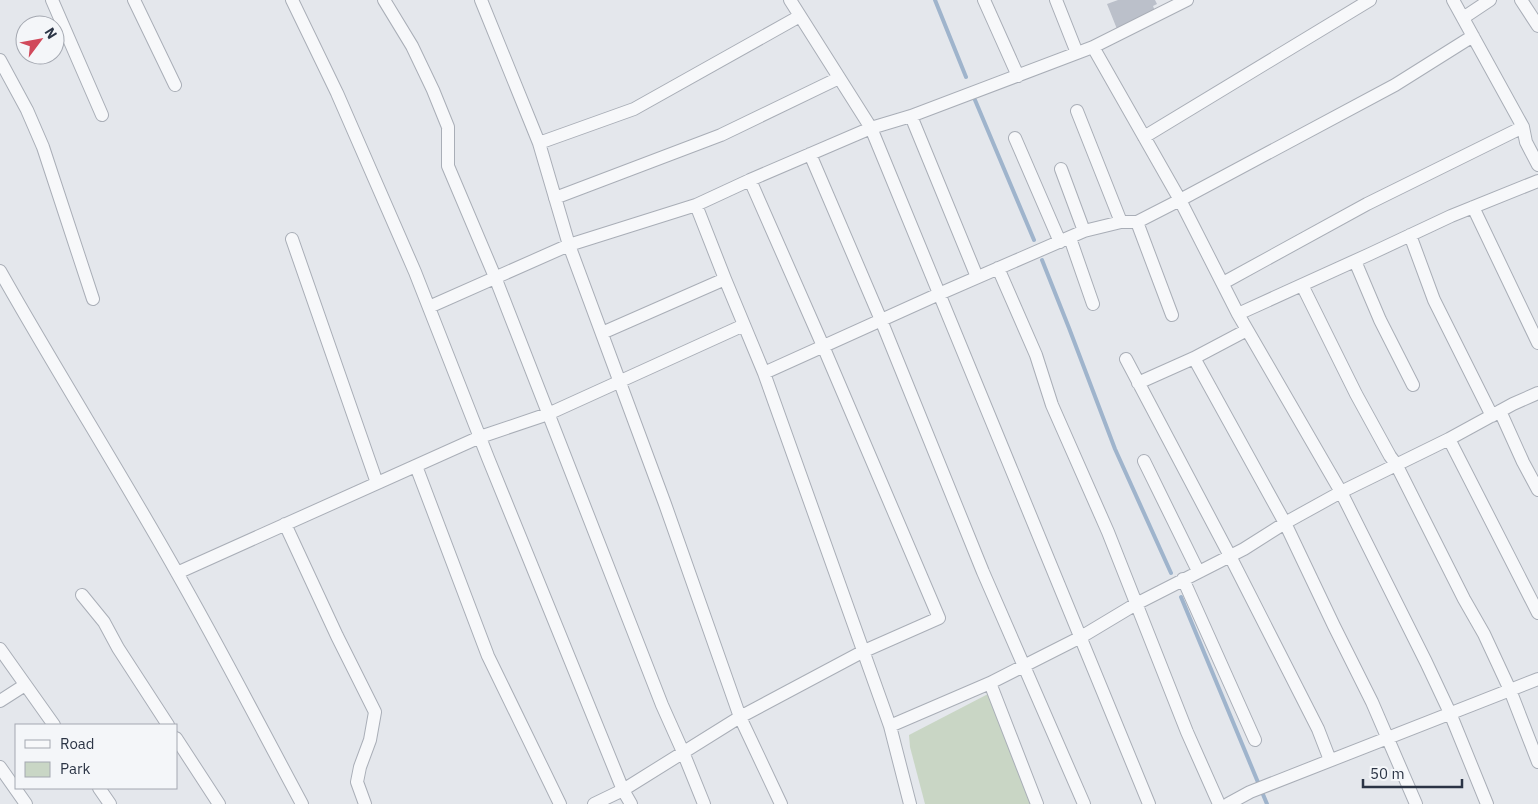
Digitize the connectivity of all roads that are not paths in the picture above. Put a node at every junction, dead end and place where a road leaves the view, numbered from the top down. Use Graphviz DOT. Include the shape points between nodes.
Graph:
graph roads {
  1 [pos="52,0"];
  2 [pos="134,0"];
  3 [pos="292,0"];
  4 [pos="384,0"];
  5 [pos="482,0"];
  6 [pos="790,0"];
  7 [pos="984,0"];
  8 [pos="1056,0"];
  9 [pos="1186,0"];
  10 [pos="1370,0"];
  11 [pos="1453,0"];
  12 [pos="1490,0"];
  13 [pos="1521,0"];
  14 [pos="1163,5"];
  15 [pos="800,16"];
  16 [pos="1463,18"];
  17 [pos="1538,26"];
  18 [pos="1473,36"];
  19 [pos="1093,47"];
  20 [pos="1077,53"];
  21 [pos="0,60"];
  22 [pos="1018,76"];
  23 [pos="839,78"];
  24 [pos="175,85"];
  25 [pos="1077,111"];
  26 [pos="102,115"];
  27 [pos="911,116"];
  28 [pos="1523,127"];
  29 [pos="871,128"];
  30 [pos="1144,137"];
  31 [pos="1015,138"];
  32 [pos="539,143"];
  33 [pos="810,154"];
  34 [pos="1538,165"];
  35 [pos="1061,169"];
  36 [pos="750,180"];
  37 [pos="1538,182"];
  38 [pos="555,198"];
  39 [pos="1180,200"];
  40 [pos="696,205"];
  41 [pos="1473,207"];
  42 [pos="1121,222"];
  43 [pos="1137,222"];
  44 [pos="1084,231"];
  45 [pos="1410,235"];
  46 [pos="292,239"];
  47 [pos="1065,240"];
  48 [pos="569,245"];
  49 [pos="1355,261"];
  50 [pos="998,268"];
  51 [pos="0,271"];
  52 [pos="495,277"];
  53 [pos="977,278"];
  54 [pos="725,279"];
  55 [pos="1223,283"];
  56 [pos="1302,285"];
  57 [pos="939,294"];
  58 [pos="93,299"];
  59 [pos="1094,304"];
  60 [pos="429,307"];
  61 [pos="1238,314"];
  62 [pos="1172,315"];
  63 [pos="881,320"];
  64 [pos="744,325"];
  65 [pos="1248,330"];
  66 [pos="602,333"];
  67 [pos="1538,343"];
  68 [pos="824,346"];
  69 [pos="1194,358"];
  70 [pos="1126,359"];
  71 [pos="764,373"];
  72 [pos="620,381"];
  73 [pos="1138,383"];
  74 [pos="1413,385"];
  75 [pos="1538,393"];
  76 [pos="548,414"];
  77 [pos="1496,414"];
  78 [pos="480,437"];
  79 [pos="1449,440"];
  80 [pos="1144,461"];
  81 [pos="1396,464"];
  82 [pos="416,466"];
  83 [pos="377,483"];
  84 [pos="1538,490"];
  85 [pos="1341,492"];
  86 [pos="1285,523"];
  87 [pos="285,524"];
  88 [pos="1230,556"];
  89 [pos="1198,571"];
  90 [pos="177,572"];
  91 [pos="1183,579"];
  92 [pos="82,595"];
  93 [pos="1136,604"];
  94 [pos="1538,613"];
  95 [pos="1081,637"];
  96 [pos="0,649"];
  97 [pos="862,652"];
  98 [pos="1024,666"];
  99 [pos="1538,678"];
  100 [pos="990,683"];
  101 [pos="25,685"];
  102 [pos="1510,690"];
  103 [pos="0,701"];
  104 [pos="1450,713"];
  105 [pos="740,716"];
  106 [pos="53,724"];
  107 [pos="167,724"];
  108 [pos="890,726"];
  109 [pos="1388,738"];
  110 [pos="1255,740"];
  111 [pos="178,741"];
  112 [pos="684,752"];
  113 [pos="1330,760"];
  114 [pos="1538,762"];
  115 [pos="0,767"];
  116 [pos="15,788"];
  117 [pos="15,789"];
  118 [pos="100,789"];
  119 [pos="623,790"];
  120 [pos="26,804"];
  121 [pos="110,804"];
  122 [pos="219,804"];
  123 [pos="302,804"];
  124 [pos="365,804"];
  125 [pos="560,804"];
  126 [pos="594,804"];
  127 [pos="631,804"];
  128 [pos="704,804"];
  129 [pos="781,804"];
  130 [pos="910,804"];
  131 [pos="1037,804"];
  132 [pos="1084,804"];
  133 [pos="1150,804"];
  134 [pos="1219,804"];
  135 [pos="1228,804"];
  136 [pos="1416,804"];
  137 [pos="1487,804"];
  1 -- 26 [label="street"];
  2 -- 24 [label="street"];
  3 -- 60 [label="street" via="337,93"];
  4 -- 52 [label="street" via="412,46 448,127 448,166"];
  5 -- 32 [label="street"];
  6 -- 15 [label="street"];
  7 -- 22 [label="street"];
  8 -- 20 [label="street"];
  9 -- 14 [label="street"];
  10 -- 30 [label="street"];
  11 -- 16 [label="street"];
  12 -- 16 [label="street"];
  13 -- 17 [label="street"];
  14 -- 19 [label="street"];
  15 -- 23 [label="street"];
  15 -- 32 [label="street" via="634,109"];
  16 -- 18 [label="street"];
  18 -- 28 [label="street"];
  18 -- 39 [label="street" via="1396,85"];
  19 -- 20 [label="street"];
  19 -- 30 [label="street"];
  20 -- 22 [label="street"];
  21 -- 58 [label="street" via="43,147"];
  22 -- 27 [label="street"];
  23 -- 29 [label="street"];
  23 -- 38 [label="street" via="721,136"];
  25 -- 42 [label="street"];
  27 -- 29 [label="street"];
  27 -- 53 [label="street"];
  28 -- 34 [label="street" via="1526,142"];
  28 -- 55 [label="street" via="1367,204"];
  29 -- 33 [label="street"];
  29 -- 57 [label="street"];
  30 -- 39 [label="street"];
  31 -- 47 [label="street"];
  32 -- 38 [label="street"];
  33 -- 36 [label="street"];
  33 -- 63 [label="street"];
  35 -- 44 [label="street"];
  36 -- 40 [label="street"];
  36 -- 68 [label="street"];
  37 -- 41 [label="street"];
  38 -- 48 [label="street"];
  39 -- 43 [label="street"];
  39 -- 55 [label="street"];
  40 -- 48 [label="street"];
  40 -- 54 [label="street"];
  41 -- 45 [label="street"];
  41 -- 67 [label="street"];
  42 -- 43 [label="street"];
  42 -- 44 [label="street"];
  43 -- 62 [label="street"];
  44 -- 47 [label="street"];
  45 -- 49 [label="street"];
  45 -- 77 [label="street" via="1434,300"];
  46 -- 83 [label="street"];
  47 -- 50 [label="street"];
  47 -- 59 [label="street"];
  48 -- 52 [label="street"];
  48 -- 66 [label="street"];
  49 -- 56 [label="street"];
  49 -- 74 [label="street"];
  50 -- 53 [label="street"];
  50 -- 93 [label="street"];
  51 -- 90 [label="street"];
  52 -- 60 [label="street"];
  52 -- 76 [label="street"];
  53 -- 57 [label="street"];
  54 -- 64 [label="street"];
  54 -- 66 [label="street"];
  55 -- 61 [label="street"];
  56 -- 61 [label="street"];
  56 -- 81 [label="street" via="1356,394"];
  57 -- 63 [label="street"];
  57 -- 95 [label="street"];
  60 -- 78 [label="street"];
  61 -- 65 [label="street"];
  63 -- 68 [label="street"];
  63 -- 98 [label="street"];
  64 -- 71 [label="street"];
  64 -- 72 [label="street"];
  65 -- 69 [label="street"];
  65 -- 85 [label="street"];
  66 -- 72 [label="street"];
  68 -- 71 [label="street"];
  68 -- 97 [label="street" via="939,618"];
  69 -- 73 [label="street"];
  69 -- 86 [label="street"];
  70 -- 73 [label="street"];
  71 -- 97 [label="street"];
  72 -- 76 [label="street"];
  72 -- 105 [label="street"];
  73 -- 88 [label="street"];
  75 -- 77 [label="street"];
  76 -- 78 [label="street"];
  76 -- 112 [label="street" via="662,705"];
  77 -- 79 [label="street"];
  77 -- 84 [label="street"];
  78 -- 82 [label="street"];
  78 -- 119 [label="street"];
  79 -- 81 [label="street"];
  79 -- 94 [label="street"];
  80 -- 89 [label="street"];
  81 -- 85 [label="street"];
  81 -- 102 [label="street"];
  82 -- 83 [label="street"];
  82 -- 125 [label="street" via="488,656"];
  83 -- 87 [label="street"];
  85 -- 86 [label="street"];
  85 -- 104 [label="street"];
  86 -- 88 [label="street"];
  86 -- 109 [label="street"];
  87 -- 90 [label="street"];
  87 -- 124 [label="street" via="375,712 357,782"];
  88 -- 89 [label="street"];
  88 -- 113 [label="street" via="1318,729"];
  89 -- 91 [label="street"];
  90 -- 123 [label="street"];
  91 -- 93 [label="street"];
  91 -- 110 [label="street"];
  92 -- 107 [label="street" via="104,622"];
  93 -- 95 [label="street"];
  93 -- 134 [label="street"];
  95 -- 98 [label="street"];
  95 -- 133 [label="street"];
  96 -- 101 [label="street"];
  97 -- 105 [label="street"];
  97 -- 108 [label="street"];
  98 -- 100 [label="street"];
  98 -- 132 [label="street"];
  99 -- 102 [label="street"];
  100 -- 108 [label="street"];
  100 -- 131 [label="street"];
  101 -- 103 [label="street"];
  101 -- 106 [label="street"];
  102 -- 104 [label="street"];
  102 -- 114 [label="street"];
  104 -- 109 [label="street"];
  104 -- 137 [label="street"];
  105 -- 112 [label="street"];
  105 -- 129 [label="street"];
  108 -- 130 [label="street"];
  109 -- 113 [label="street"];
  109 -- 136 [label="street"];
  111 -- 122 [label="street"];
  112 -- 119 [label="street"];
  112 -- 128 [label="street"];
  113 -- 135 [label="street"];
  115 -- 116 [label="street"];
  117 -- 120 [label="street"];
  118 -- 121 [label="street"];
  119 -- 126 [label="street"];
  119 -- 127 [label="street"];
}
